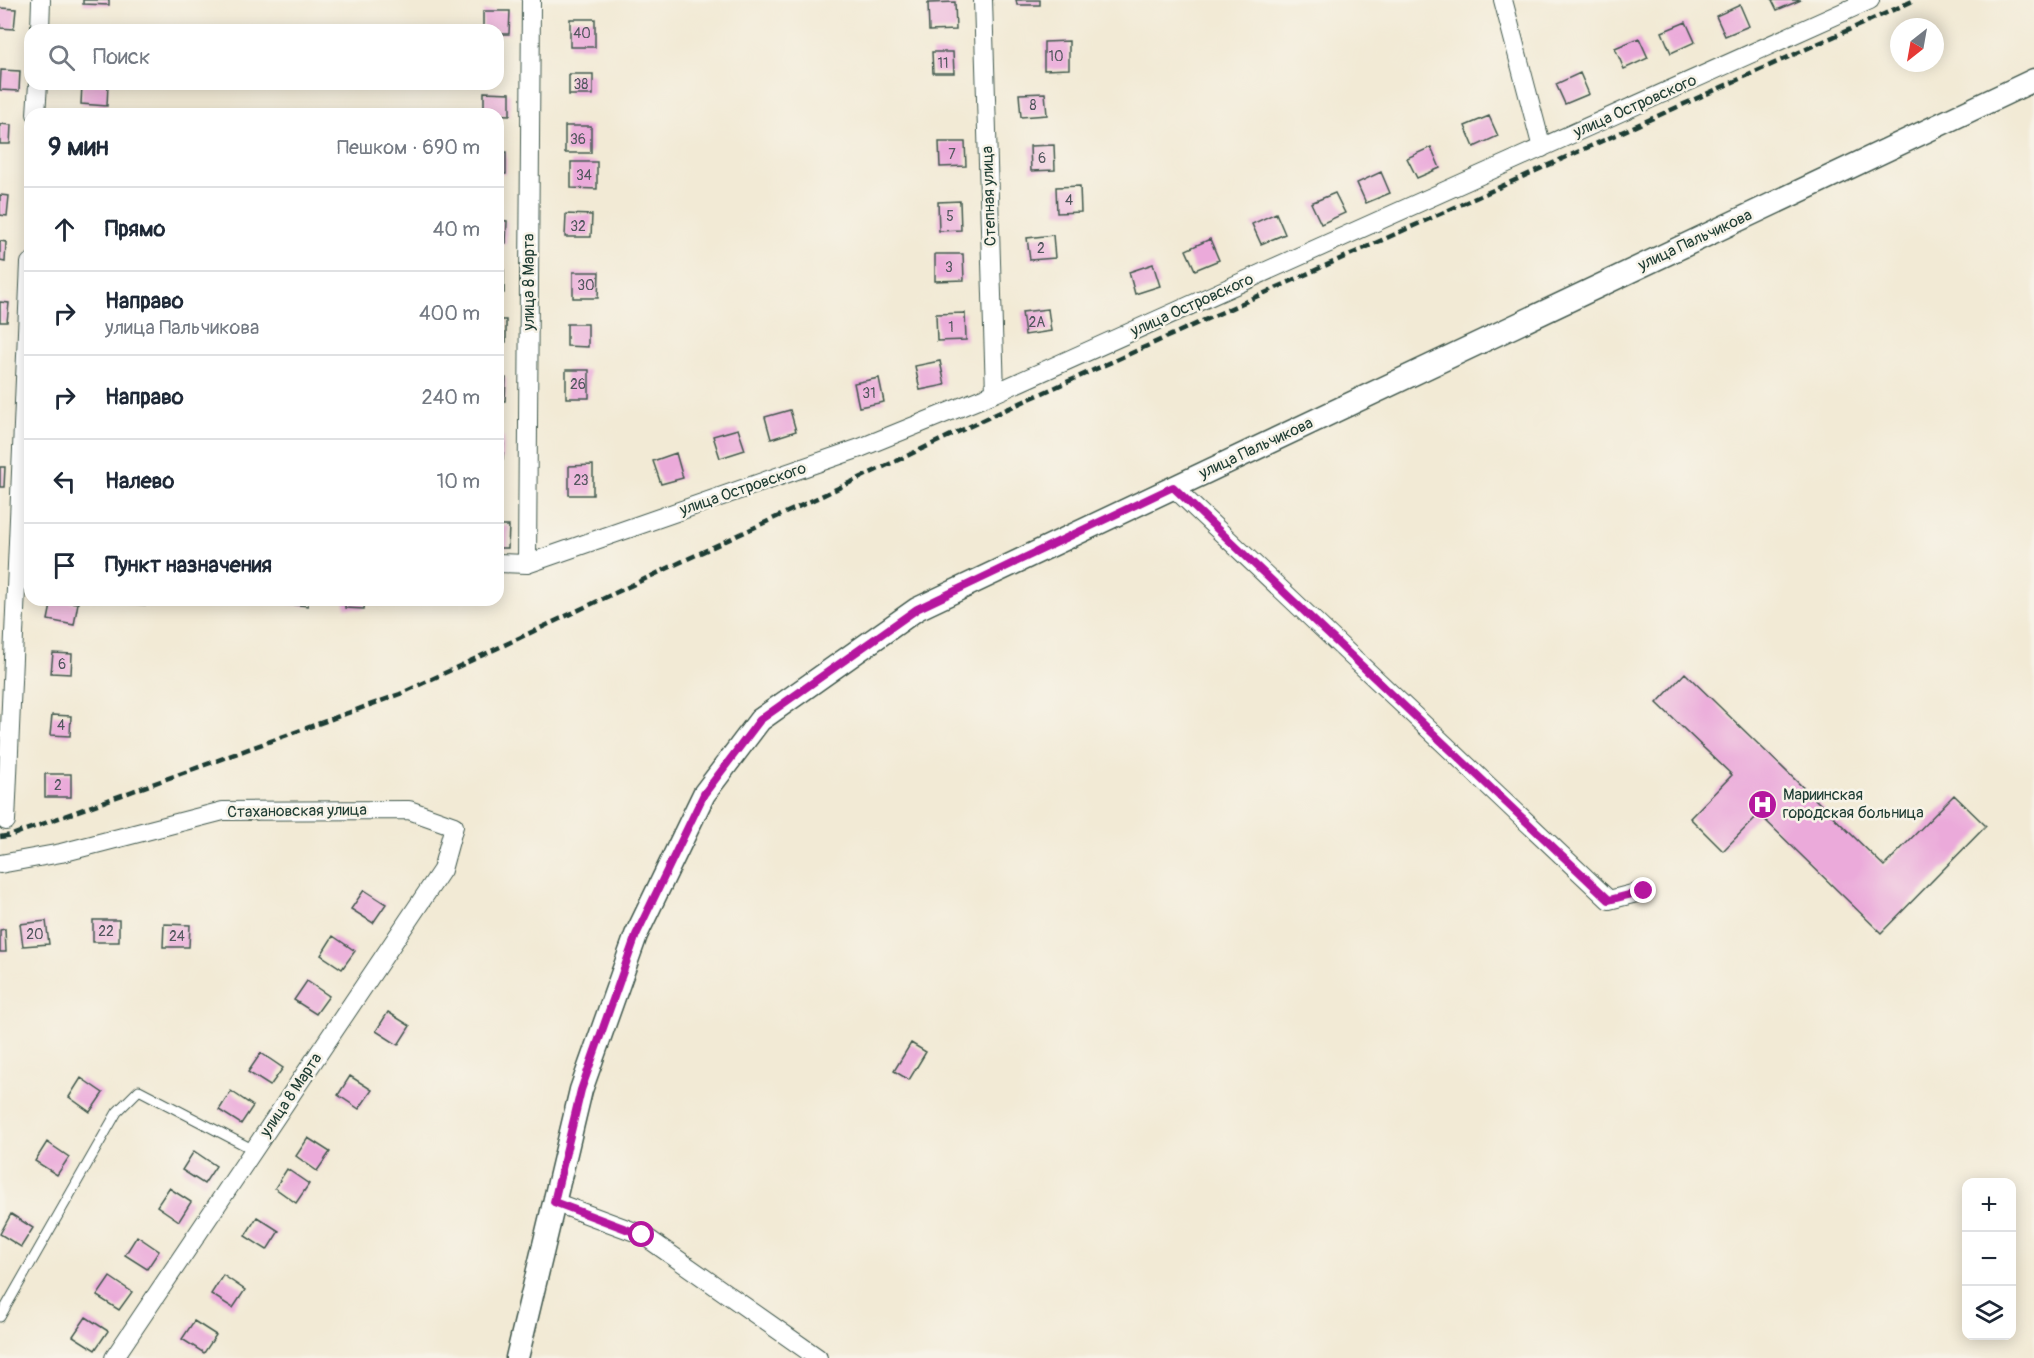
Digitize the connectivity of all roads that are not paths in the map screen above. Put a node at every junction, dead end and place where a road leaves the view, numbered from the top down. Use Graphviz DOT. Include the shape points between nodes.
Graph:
graph roads {
  1 [pos="41,0"];
  2 [pos="531,0"];
  3 [pos="983,0"];
  4 [pos="1503,0"];
  5 [pos="1870,0"];
  6 [pos="40,24"];
  7 [pos="2034,80"];
  8 [pos="38,90"];
  9 [pos="36,108"];
  10 [pos="1542,148"];
  11 [pos="24,383"];
  12 [pos="995,393"];
  13 [pos="1173,487"];
  14 [pos="16,541"];
  15 [pos="504,563"];
  16 [pos="527,564"];
  17 [pos="6,821"];
  18 [pos="454,826"];
  19 [pos="0,864"];
  20 [pos="1644,891"];
  21 [pos="254,1150"];
  22 [pos="554,1202"];
  23 [pos="0,1317"];
  24 [pos="114,1358"];
  25 [pos="516,1358"];
  26 [pos="818,1358"];
  1 -- 6 [label="street"];
  2 -- 16 [label="street, улица 8 Марта"];
  3 -- 12 [label="street, Степная улица"];
  4 -- 10 [label="street"];
  5 -- 10 [label="street, улица Островского"];
  7 -- 13 [label="street, улица Пальчикова"];
  8 -- 9 [label="street"];
  10 -- 12 [label="street, улица Островского"];
  11 -- 14 [label="street"];
  12 -- 16 [label="street, улица Островского" via="860,448"];
  13 -- 20 [label="street" via="1609,900"];
  13 -- 22 [label="street, улица Пальчикова" via="917,609 760,720 704,794 636,935 581,1090"];
  14 -- 17 [label="street"];
  15 -- 16 [label="street, улица Островского"];
  18 -- 19 [label="street, Стахановская улица" via="409,810 224,811 61,854"];
  18 -- 21 [label="street, улица 8 Марта" via="441,870"];
  21 -- 23 [label="lane" via="139,1090 117,1112"];
  21 -- 24 [label="street, улица 8 Марта"];
  22 -- 25 [label="street, улица Пальчикова"];
  22 -- 26 [label="street" via="642,1235"];
}
